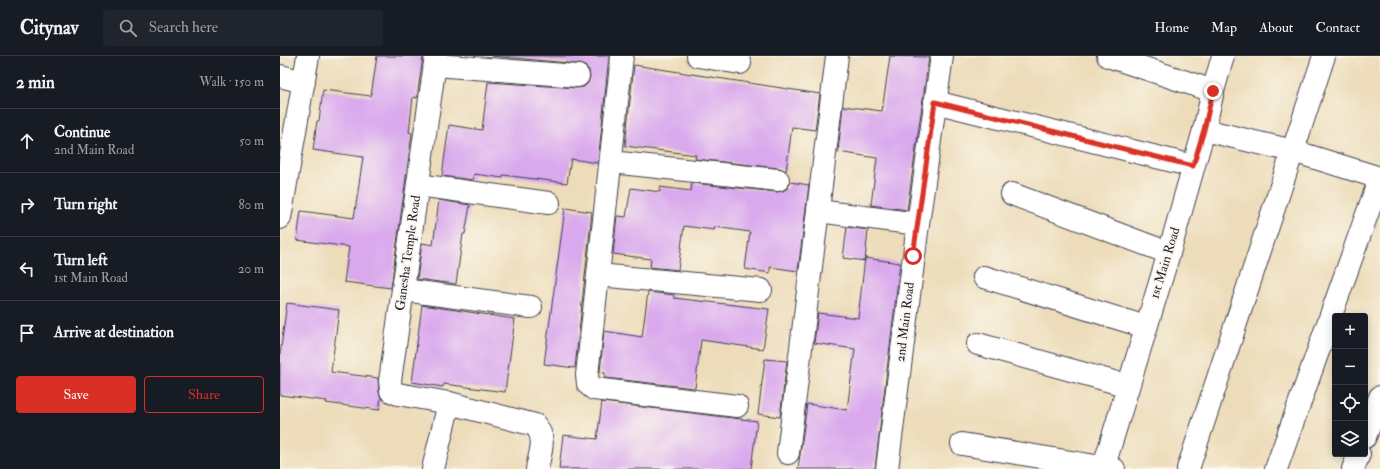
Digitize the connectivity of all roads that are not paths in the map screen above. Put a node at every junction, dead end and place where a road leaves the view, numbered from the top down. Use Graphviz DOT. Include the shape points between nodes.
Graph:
graph roads {
  1 [pos="308,56"];
  2 [pos="622,56"];
  3 [pos="698,56"];
  4 [pos="837,56"];
  5 [pos="942,56"];
  6 [pos="1108,56"];
  7 [pos="1223,56"];
  8 [pos="1324,56"];
  9 [pos="435,60"];
  10 [pos="740,62"];
  11 [pos="280,76"];
  12 [pos="578,76"];
  13 [pos="304,82"];
  14 [pos="1213,91"];
  15 [pos="935,102"];
  16 [pos="1204,130"];
  17 [pos="1293,151"];
  18 [pos="611,162"];
  19 [pos="1193,166"];
  20 [pos="1380,178"];
  21 [pos="778,180"];
  22 [pos="418,185"];
  23 [pos="1012,194"];
  24 [pos="549,203"];
  25 [pos="818,211"];
  26 [pos="280,218"];
  27 [pos="918,224"];
  28 [pos="1169,253"];
  29 [pos="598,275"];
  30 [pos="984,277"];
  31 [pos="403,290"];
  32 [pos="762,290"];
  33 [pos="531,307"];
  34 [pos="1146,327"];
  35 [pos="978,344"];
  36 [pos="1128,386"];
  37 [pos="1380,397"];
  38 [pos="449,403"];
  39 [pos="737,406"];
  40 [pos="1368,429"];
  41 [pos="962,444"];
  42 [pos="788,453"];
  43 [pos="1358,457"];
  44 [pos="1107,468"];
  45 [pos="433,469"];
  46 [pos="537,469"];
  47 [pos="887,469"];
  48 [pos="1188,469"];
  49 [pos="1276,469"];
  50 [pos="1353,469"];
  1 -- 13 [label="street"];
  2 -- 18 [label="street"];
  3 -- 10 [label="street"];
  4 -- 25 [label="street"];
  5 -- 15 [label="street, 2nd Main Road"];
  6 -- 14 [label="street"];
  7 -- 14 [label="street, 1st Main Road"];
  8 -- 17 [label="street"];
  9 -- 12 [label="street"];
  9 -- 22 [label="street, Ganesha Temple Road"];
  11 -- 13 [label="street"];
  13 -- 26 [label="street"];
  14 -- 16 [label="street, 1st Main Road"];
  15 -- 19 [label="street"];
  15 -- 27 [label="street, 2nd Main Road"];
  16 -- 17 [label="street"];
  16 -- 19 [label="street, 1st Main Road"];
  17 -- 20 [label="street"];
  17 -- 48 [label="street"];
  18 -- 21 [label="street"];
  18 -- 29 [label="street"];
  19 -- 28 [label="street, 1st Main Road"];
  20 -- 49 [label="street"];
  22 -- 24 [label="street"];
  22 -- 31 [label="street, Ganesha Temple Road"];
  23 -- 28 [label="street"];
  25 -- 27 [label="street"];
  25 -- 42 [label="street"];
  27 -- 47 [label="street, 2nd Main Road"];
  28 -- 34 [label="street, 1st Main Road"];
  29 -- 32 [label="street"];
  29 -- 39 [label="street" via="588,384 594,389"];
  30 -- 34 [label="street"];
  31 -- 33 [label="street"];
  31 -- 38 [label="street, Ganesha Temple Road" via="390,381 391,391"];
  34 -- 36 [label="street, 1st Main Road"];
  35 -- 36 [label="street"];
  36 -- 44 [label="street, 1st Main Road"];
  37 -- 40 [label="street"];
  38 -- 45 [label="street"];
  38 -- 46 [label="street" via="535,424 543,439"];
  41 -- 44 [label="street"];
  43 -- 50 [label="street"];
}
